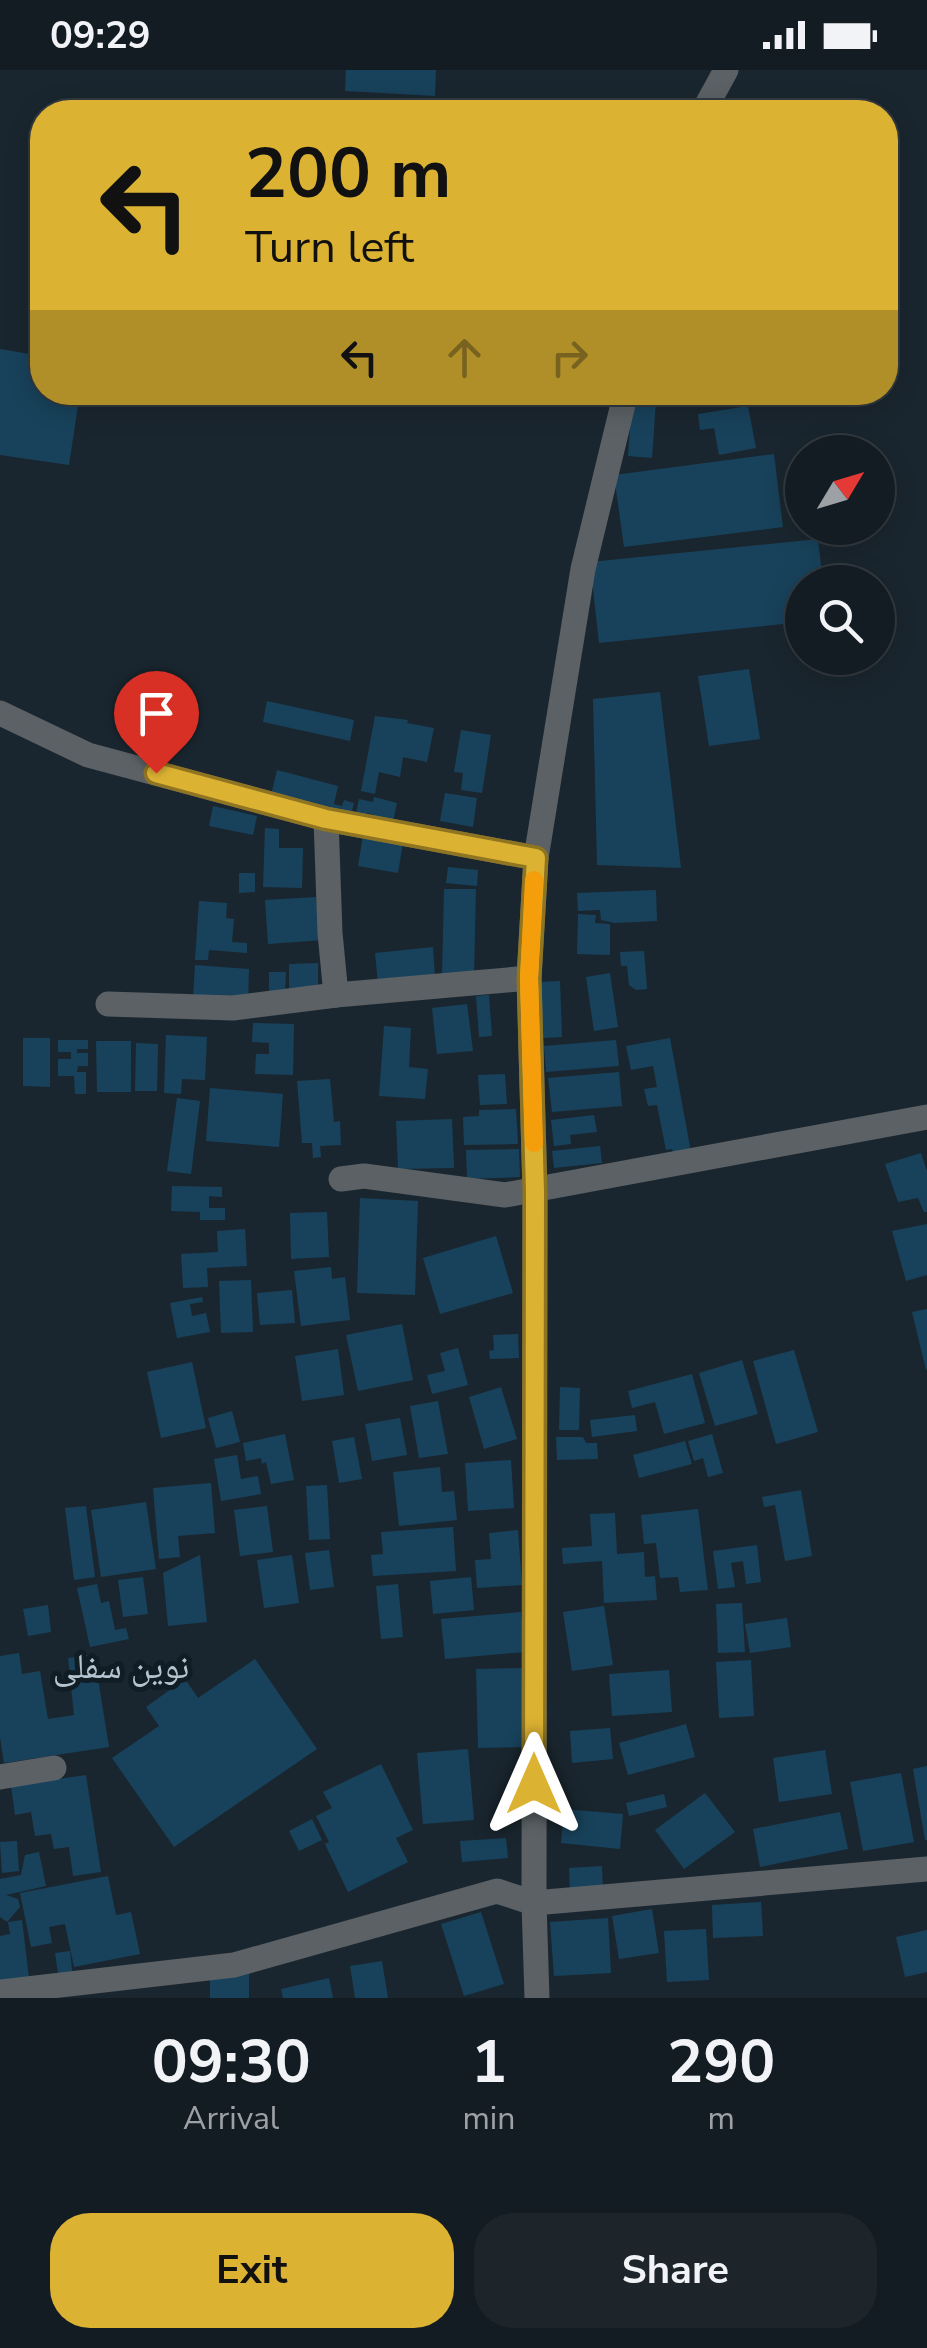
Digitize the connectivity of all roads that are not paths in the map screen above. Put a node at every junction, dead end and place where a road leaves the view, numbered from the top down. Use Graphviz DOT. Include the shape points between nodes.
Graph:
graph roads {
  1 [pos="726,70"];
  2 [pos="710,100"];
  3 [pos="623,405"];
  4 [pos="0,713"];
  5 [pos="326,819"];
  6 [pos="536,858"];
  7 [pos="529,978"];
  8 [pos="336,995"];
  9 [pos="108,1004"];
  10 [pos="927,1117"];
  11 [pos="341,1180"];
  12 [pos="535,1192"];
  13 [pos="54,1768"];
  14 [pos="0,1777"];
  15 [pos="927,1869"];
  16 [pos="534,1903"];
  17 [pos="0,1992"];
  18 [pos="537,1998"];
  1 -- 2 [label="street"];
  3 -- 6 [label="street" via="584,569"];
  4 -- 5 [label="street" via="88,755"];
  5 -- 6 [label="street"];
  5 -- 8 [label="street"];
  6 -- 7 [label="street"];
  7 -- 8 [label="street"];
  7 -- 12 [label="street"];
  8 -- 9 [label="street" via="233,1008"];
  10 -- 12 [label="street"];
  11 -- 12 [label="street" via="364,1176 505,1195"];
  12 -- 16 [label="street"];
  13 -- 14 [label="street"];
  15 -- 16 [label="street"];
  16 -- 17 [label="street" via="498,1891 234,1965"];
  16 -- 18 [label="street"];
}
